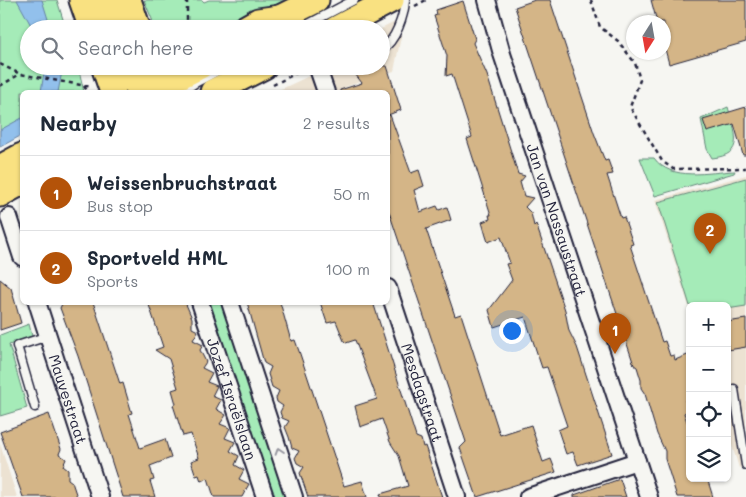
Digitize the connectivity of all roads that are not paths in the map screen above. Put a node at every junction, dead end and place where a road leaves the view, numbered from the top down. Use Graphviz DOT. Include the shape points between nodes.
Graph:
graph roads {
  1 [pos="82,0"];
  2 [pos="106,0"];
  3 [pos="128,0"];
  4 [pos="316,0"];
  5 [pos="354,0"];
  6 [pos="391,0"];
  7 [pos="405,0"];
  8 [pos="487,0"];
  9 [pos="89,20"];
  10 [pos="112,20"];
  11 [pos="135,20"];
  12 [pos="290,20"];
  13 [pos="297,20"];
  14 [pos="353,20"];
  15 [pos="390,40"];
  16 [pos="131,75"];
  17 [pos="149,75"];
  18 [pos="181,75"];
  19 [pos="210,75"];
  20 [pos="318,75"];
  21 [pos="265,77"];
  22 [pos="143,90"];
  23 [pos="146,90"];
  24 [pos="149,90"];
  25 [pos="185,90"];
  26 [pos="220,90"];
  27 [pos="325,90"];
  28 [pos="20,157"];
  29 [pos="0,168"];
  30 [pos="20,183"];
  31 [pos="0,194"];
  32 [pos="11,216"];
  33 [pos="20,250"];
  34 [pos="390,294"];
  35 [pos="38,305"];
  36 [pos="201,305"];
  37 [pos="231,305"];
  38 [pos="48,336"];
  39 [pos="734,389"];
  40 [pos="35,407"];
  41 [pos="637,461"];
  42 [pos="746,465"];
  43 [pos="100,497"];
  44 [pos="264,497"];
  45 [pos="294,497"];
  46 [pos="457,497"];
  47 [pos="528,497"];
  48 [pos="649,497"];
  1 -- 9 [label="main road"];
  2 -- 10 [label="main road"];
  3 -- 11 [label="main road"];
  4 -- 12 [label="main road"];
  5 -- 13 [label="lane"];
  6 -- 14 [label="main road"];
  7 -- 15 [label="lane" via="404,11"];
  8 -- 41 [label="street, Jan van Nassaustraat"];
  16 -- 22 [label="main road"];
  17 -- 23 [label="main road"];
  18 -- 24 [label="main road"];
  19 -- 25 [label="lane"];
  20 -- 27 [label="street"];
  21 -- 26 [label="main road"];
  28 -- 29 [label="main road"];
  30 -- 31 [label="main road"];
  32 -- 33 [label="street"];
  34 -- 46 [label="street, Mesdagstraat"];
  35 -- 38 [label="street, Mauvestraat"];
  36 -- 44 [label="street, Jozef Israëlslaan"];
  45 -- 37 [label="street, Jozef Israëlslaan, one-way"];
  38 -- 40 [label="lane" via="17,346"];
  38 -- 43 [label="street, Mauvestraat"];
  39 -- 42 [label="lane"];
  41 -- 47 [label="street"];
  41 -- 48 [label="street, Jan van Nassaustraat"];
}
